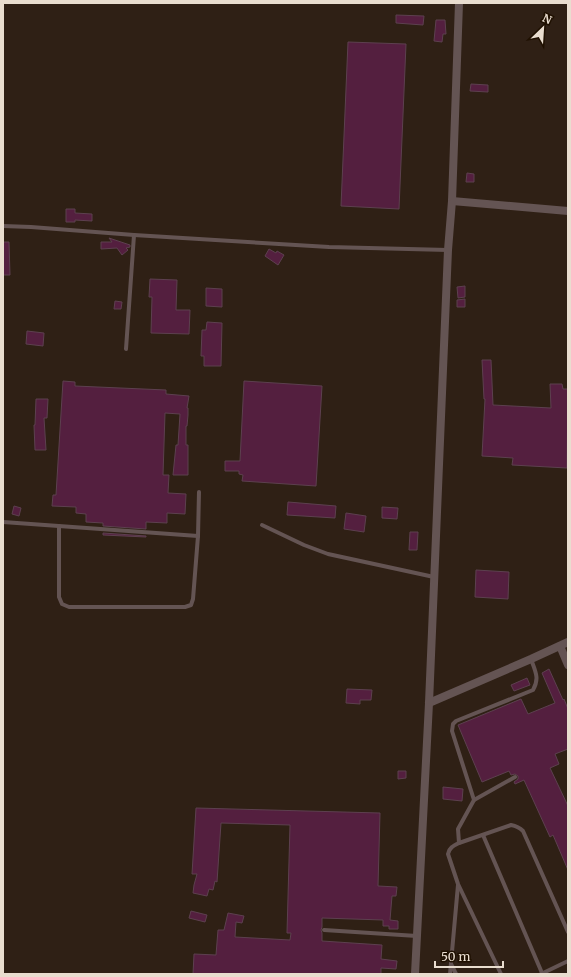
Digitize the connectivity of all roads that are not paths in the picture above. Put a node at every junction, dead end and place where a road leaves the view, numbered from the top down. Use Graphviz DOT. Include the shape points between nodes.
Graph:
graph roads {
  1 [pos="459,3"];
  2 [pos="452,201"];
  3 [pos="568,211"];
  4 [pos="3,226"];
  5 [pos="134,235"];
  6 [pos="448,250"];
  7 [pos="126,349"];
  8 [pos="199,492"];
  9 [pos="3,522"];
  10 [pos="262,525"];
  11 [pos="59,526"];
  12 [pos="198,536"];
  13 [pos="434,576"];
  14 [pos="568,642"];
  15 [pos="560,646"];
  16 [pos="531,659"];
  17 [pos="568,665"];
  18 [pos="429,703"];
  19 [pos="515,777"];
  20 [pos="474,800"];
  21 [pos="482,835"];
  22 [pos="459,843"];
  23 [pos="458,884"];
  24 [pos="324,930"];
  25 [pos="568,932"];
  26 [pos="417,936"];
  27 [pos="568,961"];
  28 [pos="451,963"];
  29 [pos="415,974"];
  30 [pos="450,974"];
  31 [pos="456,974"];
  32 [pos="501,974"];
  33 [pos="541,974"];
  1 -- 2 [label="street"];
  2 -- 3 [label="street"];
  2 -- 6 [label="street"];
  4 -- 5 [label="lane"];
  5 -- 6 [label="lane" via="329,247"];
  5 -- 7 [label="lane"];
  6 -- 13 [label="street"];
  8 -- 12 [label="lane"];
  9 -- 11 [label="lane"];
  10 -- 13 [label="lane" via="328,554"];
  11 -- 12 [label="lane"];
  11 -- 12 [label="lane" via="59,598 62,604 69,607 185,607 191,604"];
  13 -- 18 [label="street"];
  14 -- 15 [label="street"];
  15 -- 16 [label="street"];
  15 -- 17 [label="street"];
  16 -- 18 [label="street"];
  16 -- 20 [label="lane" via="538,679 533,690 453,724 452,731"];
  18 -- 26 [label="street"];
  19 -- 20 [label="lane"];
  20 -- 22 [label="lane" via="458,829"];
  21 -- 22 [label="lane"];
  21 -- 25 [label="lane" via="511,826 523,831"];
  21 -- 33 [label="lane"];
  22 -- 23 [label="lane" via="452,847 448,854"];
  23 -- 28 [label="lane"];
  23 -- 32 [label="lane"];
  24 -- 26 [label="lane"];
  26 -- 29 [label="street"];
  27 -- 33 [label="lane"];
  28 -- 30 [label="lane"];
  28 -- 31 [label="lane"];
}
